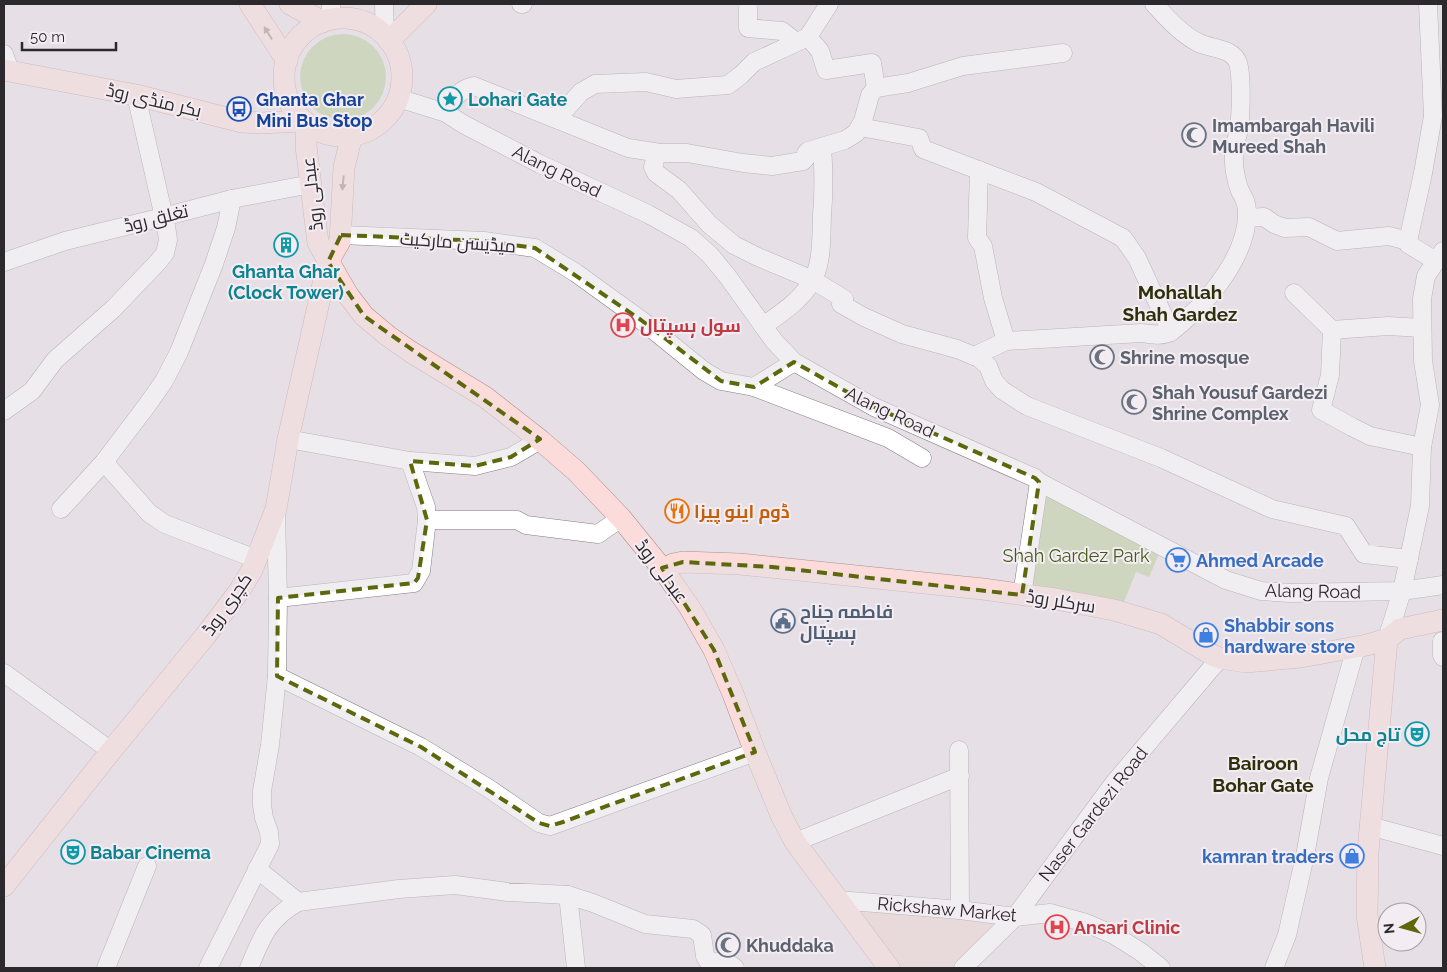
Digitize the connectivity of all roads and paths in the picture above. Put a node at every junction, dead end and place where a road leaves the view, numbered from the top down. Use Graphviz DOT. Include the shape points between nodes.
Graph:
graph roads {
  1 [pos="250,4"];
  2 [pos="290,4"];
  3 [pos="384,4"];
  4 [pos="426,4"];
  5 [pos="829,4"];
  6 [pos="1154,4"];
  7 [pos="1428,4"];
  8 [pos="748,8"];
  9 [pos="328,15"];
  10 [pos="387,38"];
  11 [pos="802,40"];
  12 [pos="1063,53"];
  13 [pos="286,61"];
  14 [pos="6,65"];
  15 [pos="876,88"];
  16 [pos="136,95"];
  17 [pos="398,98"];
  18 [pos="446,113"];
  19 [pos="555,117"];
  20 [pos="306,122"];
  21 [pos="860,127"];
  22 [pos="352,135"];
  23 [pos="822,147"];
  24 [pos="657,153"];
  25 [pos="979,170"];
  26 [pos="311,184"];
  27 [pos="232,199"];
  28 [pos="163,217"];
  29 [pos="1247,218"];
  30 [pos="341,235"];
  31 [pos="1408,241"];
  32 [pos="1439,256"];
  33 [pos="4,262"];
  34 [pos="328,262"];
  35 [pos="813,280"];
  36 [pos="1294,293"];
  37 [pos="763,326"];
  38 [pos="1422,328"];
  39 [pos="1332,330"];
  40 [pos="1171,332"];
  41 [pos="1006,341"];
  42 [pos="974,356"];
  43 [pos="794,362"];
  44 [pos="754,387"];
  45 [pos="4,410"];
  46 [pos="288,438"];
  47 [pos="540,440"];
  48 [pos="1422,447"];
  49 [pos="922,458"];
  50 [pos="410,461"];
  51 [pos="104,462"];
  52 [pos="1039,482"];
  53 [pos="61,509"];
  54 [pos="276,509"];
  55 [pos="621,518"];
  56 [pos="427,520"];
  57 [pos="256,559"];
  58 [pos="1409,559"];
  59 [pos="664,571"];
  60 [pos="1443,585"];
  61 [pos="1402,591"];
  62 [pos="1022,595"];
  63 [pos="278,598"];
  64 [pos="1387,639"];
  65 [pos="1443,639"];
  66 [pos="1356,647"];
  67 [pos="1220,658"];
  68 [pos="4,673"];
  69 [pos="276,676"];
  70 [pos="960,750"];
  71 [pos="111,751"];
  72 [pos="755,752"];
  73 [pos="960,776"];
  74 [pos="1370,826"];
  75 [pos="795,842"];
  76 [pos="1443,846"];
  77 [pos="147,866"];
  78 [pos="257,869"];
  79 [pos="4,886"];
  80 [pos="568,895"];
  81 [pos="838,900"];
  82 [pos="298,902"];
  83 [pos="960,910"];
  84 [pos="1015,917"];
  85 [pos="106,968"];
  86 [pos="208,968"];
  87 [pos="249,968"];
  88 [pos="576,968"];
  89 [pos="734,968"];
  90 [pos="889,968"];
  91 [pos="963,968"];
  92 [pos="1161,968"];
  93 [pos="1274,968"];
  94 [pos="1375,968"];
  13 -- 1 [label="main road, one-way"];
  2 -- 9 [label="main road"];
  3 -- 10 [label="street"];
  4 -- 10 [label="main road"];
  5 -- 11 [label="street"];
  6 -- 29 [label="street" via="1187,35 1199,43 1232,54 1238,63 1239,125 1234,154 1235,172 1246,200"];
  7 -- 31 [label="street" via="1433,116"];
  8 -- 11 [label="street" via="748,28 782,31"];
  9 -- 10 [label="main road" via="360,21"];
  9 -- 13 [label="main road" via="296,41"];
  10 -- 17 [label="main road" via="400,62"];
  11 -- 15 [label="street" via="820,51 826,70 872,63"];
  11 -- 19 [label="street" via="754,62 728,85 676,89 646,82 595,84 581,92"];
  12 -- 15 [label="street" via="962,66 908,83"];
  13 -- 20 [label="main road" via="284,77 290,104"];
  14 -- 16 [label="main road, بکر منڈی روڈ"];
  15 -- 21 [label="street" via="870,95"];
  16 -- 20 [label="main road, بکر منڈی روڈ" via="242,122"];
  16 -- 28 [label="street"];
  17 -- 18 [label="street, Alang Road"];
  17 -- 22 [label="main road" via="380,123"];
  18 -- 19 [label="street" via="459,92 474,86"];
  18 -- 37 [label="street, Alang Road" via="540,164 692,238 728,277"];
  19 -- 24 [label="street" via="605,140"];
  20 -- 22 [label="main road" via="328,134"];
  20 -- 26 [label="main road, عبدلی روڈ"];
  21 -- 23 [label="street" via="845,140"];
  21 -- 25 [label="street" via="919,138 923,149"];
  22 -- 30 [label="main road, عبدلی روڈ, one-way" via="344,167"];
  23 -- 24 [label="street" via="808,150 803,161 772,166 687,153"];
  23 -- 35 [label="street" via="825,177 821,256"];
  24 -- 35 [label="street" via="653,167 656,174 680,190 709,224 734,245"];
  25 -- 40 [label="street" via="1036,192 1123,238 1137,258"];
  25 -- 41 [label="street" via="977,238 983,246 993,298"];
  26 -- 27 [label="street, تغلق روڈ"];
  26 -- 34 [label="main road, عبدلی روڈ" via="318,244"];
  27 -- 28 [label="street, تغلق روڈ"];
  27 -- 51 [label="street" via="214,264 179,352 164,381"];
  28 -- 33 [label="street, تغلق روڈ" via="65,241"];
  28 -- 45 [label="street" via="168,240 165,253 113,309 55,360 32,391"];
  29 -- 31 [label="street" via="1264,217 1285,228 1309,226 1337,241 1389,236"];
  29 -- 40 [label="street" via="1241,248 1220,283"];
  30 -- 34 [label="main road, عبدلی روڈ"];
  30 -- 44 [label="street, میڈیسن مارکیٹ" via="484,241 535,248 641,320 704,372 721,381"];
  31 -- 32 [label="street" via="1408,244"];
  32 -- 38 [label="street" via="1426,276"];
  34 -- 46 [label="main road, کچری روڈ"];
  34 -- 47 [label="main road, عبدلی روڈ" via="364,316 411,352 485,397"];
  35 -- 37 [label="street" via="793,304"];
  35 -- 42 [label="street" via="844,299 840,304 864,317 902,334"];
  36 -- 39 [label="street"];
  37 -- 43 [label="street, Alang Road"];
  38 -- 39 [label="street" via="1388,326"];
  38 -- 48 [label="street" via="1430,405"];
  39 -- 48 [label="street" via="1330,375 1321,410 1370,436"];
  40 -- 41 [label="street" via="1162,335 1141,333"];
  41 -- 42 [label="street"];
  42 -- 58 [label="street" via="988,366 1002,390 1027,406 1161,458 1272,508 1346,526 1364,554"];
  43 -- 44 [label="street"];
  43 -- 52 [label="street, Alang Road" via="874,407"];
  44 -- 49 [label="street, میڈیسن مارکیٹ" via="888,438"];
  46 -- 50 [label="street"];
  46 -- 54 [label="main road, کچری روڈ"];
  47 -- 50 [label="street" via="511,457 476,466"];
  47 -- 55 [label="main road, عبدلی روڈ" via="576,471"];
  48 -- 58 [label="street" via="1420,506"];
  50 -- 56 [label="street" via="426,507"];
  51 -- 53 [label="street"];
  51 -- 57 [label="street" via="149,513 165,524"];
  52 -- 61 [label="street, Alang Road" via="1226,580 1262,591"];
  52 -- 62 [label="street"];
  54 -- 57 [label="main road, کچری روڈ"];
  54 -- 63 [label="street"];
  55 -- 56 [label="street" via="598,534 526,525 517,520"];
  55 -- 59 [label="main road, عبدلی روڈ"];
  56 -- 63 [label="street" via="421,571 414,583"];
  57 -- 71 [label="main road, کچری روڈ" via="240,590"];
  58 -- 61 [label="street"];
  59 -- 62 [label="main road, سرکلر روڈ" via="672,564 683,562 740,564"];
  59 -- 72 [label="main road, عبدلی روڈ" via="714,650"];
  60 -- 61 [label="street, Alang Road"];
  61 -- 64 [label="street"];
  62 -- 67 [label="main road, سرکلر روڈ" via="1114,610 1161,624"];
  63 -- 69 [label="street"];
  64 -- 65 [label="main road, سرکلر روڈ" via="1400,629"];
  64 -- 66 [label="main road, سرکلر روڈ"];
  64 -- 74 [label="main road"];
  66 -- 67 [label="main road, سرکلر روڈ" via="1278,660 1246,662"];
  66 -- 93 [label="street" via="1319,778 1287,935"];
  67 -- 84 [label="street, Naser Gardezi Road" via="1114,783"];
  68 -- 71 [label="street"];
  69 -- 72 [label="street" via="420,747 539,823 550,826"];
  69 -- 78 [label="street" via="262,791 264,818 271,838"];
  70 -- 73 [label="street"];
  71 -- 79 [label="main road, کچری روڈ"];
  72 -- 75 [label="main road, عبدلی روڈ"];
  73 -- 75 [label="street"];
  73 -- 83 [label="street"];
  74 -- 76 [label="street"];
  74 -- 94 [label="main road" via="1367,915"];
  75 -- 81 [label="main road, عبدلی روڈ"];
  77 -- 85 [label="street"];
  78 -- 82 [label="street"];
  78 -- 86 [label="street"];
  80 -- 82 [label="street" via="455,885"];
  80 -- 88 [label="street"];
  80 -- 89 [label="street" via="645,924 697,931 703,938 708,962 725,962"];
  81 -- 83 [label="street, Rickshaw Market"];
  81 -- 90 [label="main road, عبدلی روڈ"];
  82 -- 87 [label="street" via="267,928"];
  83 -- 84 [label="street, Rickshaw Market"];
  84 -- 91 [label="street, Naser Gardezi Road"];
  84 -- 92 [label="street, Rickshaw Market" via="1050,913 1086,923 1114,935"];
}
